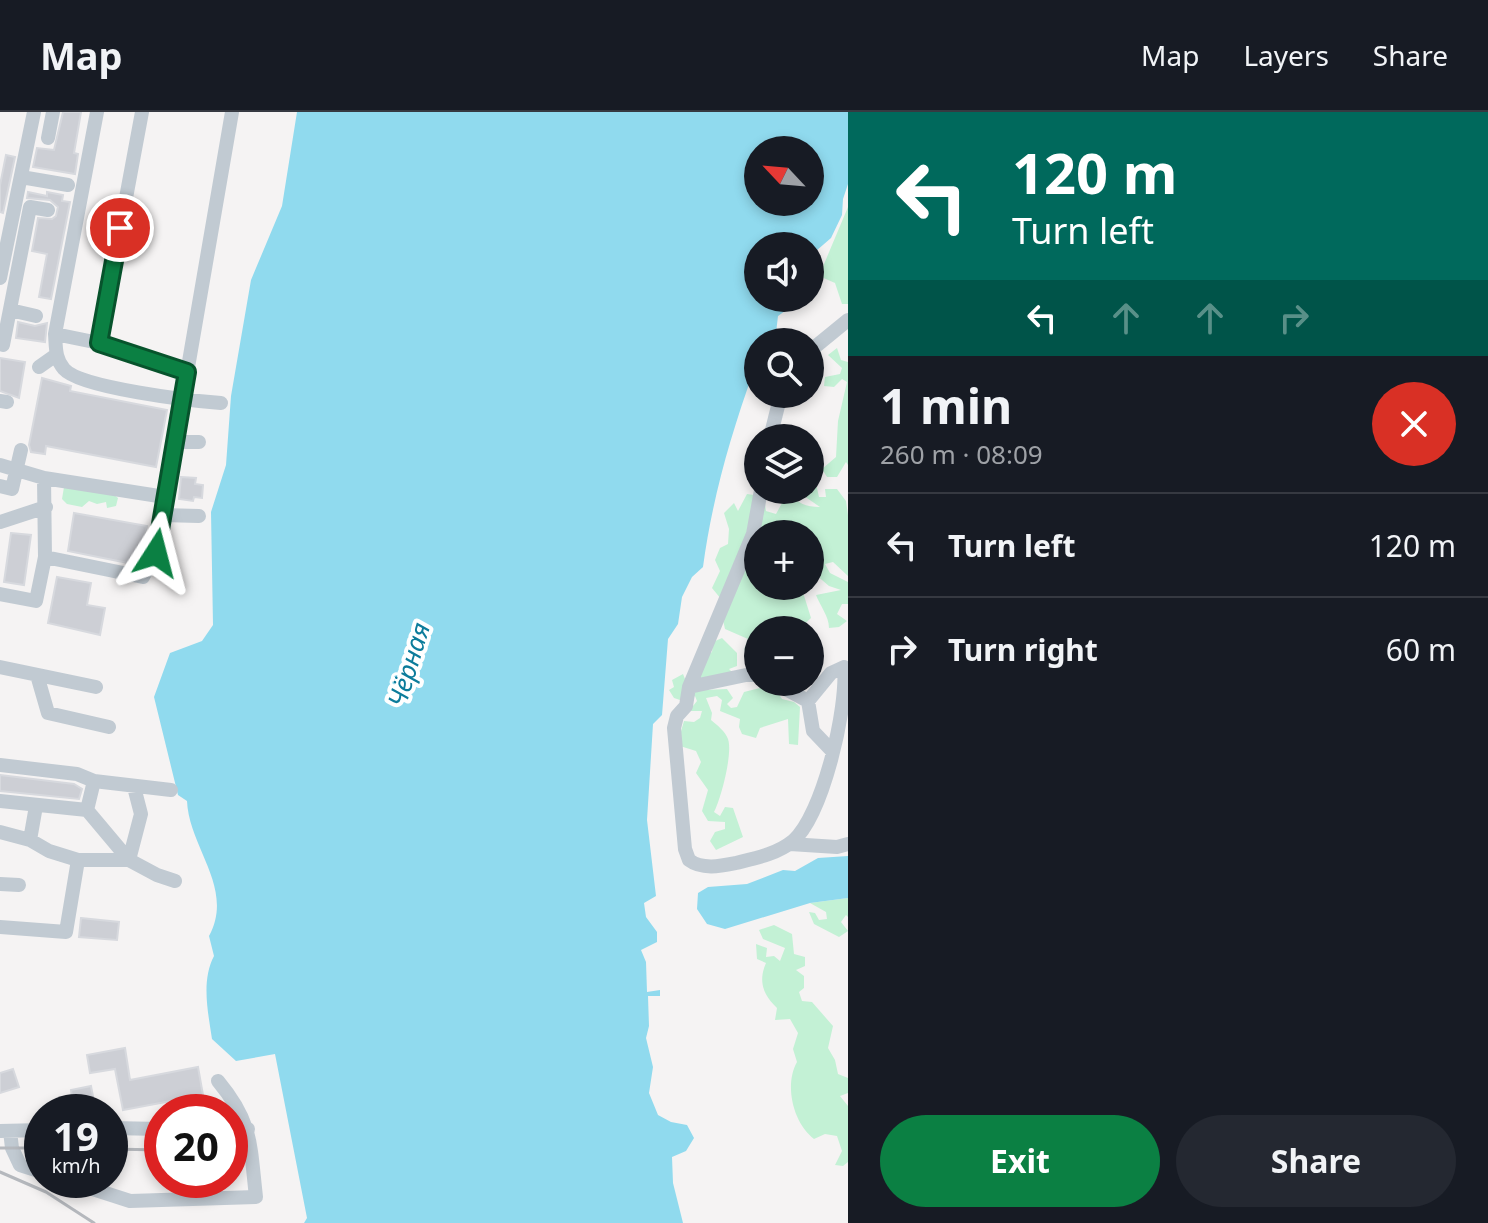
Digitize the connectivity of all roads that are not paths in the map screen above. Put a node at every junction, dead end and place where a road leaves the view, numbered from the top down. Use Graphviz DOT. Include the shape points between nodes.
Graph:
graph roads {
  1 [pos="97,112"];
  2 [pos="142,112"];
  3 [pos="232,112"];
  4 [pos="34,113"];
  5 [pos="52,115"];
  6 [pos="48,138"];
  7 [pos="21,177"];
  8 [pos="68,185"];
  9 [pos="48,210"];
  10 [pos="10,225"];
  11 [pos="27,227"];
  12 [pos="0,278"];
  13 [pos="10,310"];
  14 [pos="36,316"];
  15 [pos="848,320"];
  16 [pos="55,334"];
  17 [pos="824,340"];
  18 [pos="99,343"];
  19 [pos="3,345"];
  20 [pos="56,355"];
  21 [pos="39,367"];
  22 [pos="187,372"];
  23 [pos="182,400"];
  24 [pos="221,403"];
  25 [pos="175,442"];
  26 [pos="199,442"];
  27 [pos="21,450"];
  28 [pos="0,465"];
  29 [pos="16,469"];
  30 [pos="44,478"];
  31 [pos="0,486"];
  32 [pos="165,497"];
  33 [pos="758,504"];
  34 [pos="46,507"];
  35 [pos="162,515"];
  36 [pos="199,516"];
  37 [pos="0,522"];
  38 [pos="45,557"];
  39 [pos="0,594"];
  40 [pos="846,666"];
  41 [pos="0,667"];
  42 [pos="37,675"];
  43 [pos="744,675"];
  44 [pos="96,687"];
  45 [pos="689,687"];
  46 [pos="799,696"];
  47 [pos="808,701"];
  48 [pos="109,727"];
  49 [pos="841,751"];
  50 [pos="0,765"];
  51 [pos="94,781"];
  52 [pos="134,787"];
  53 [pos="171,790"];
  54 [pos="0,801"];
  55 [pos="36,806"];
  56 [pos="87,810"];
  57 [pos="0,832"];
  58 [pos="30,840"];
  59 [pos="790,844"];
  60 [pos="848,844"];
  61 [pos="78,860"];
  62 [pos="129,860"];
  63 [pos="175,881"];
  64 [pos="0,884"];
  65 [pos="19,885"];
  66 [pos="0,927"];
  67 [pos="218,1081"];
  68 [pos="229,1094"];
  69 [pos="248,1129"];
  70 [pos="5,1131"];
  71 [pos="24,1166"];
  72 [pos="248,1197"];
  73 [pos="121,1198"];
  74 [pos="224,1198"];
  1 -- 16 [label="lane"];
  2 -- 18 [label="lane"];
  3 -- 22 [label="lane"];
  4 -- 5 [label="lane"];
  4 -- 7 [label="lane"];
  5 -- 6 [label="lane"];
  7 -- 8 [label="lane"];
  7 -- 10 [label="lane"];
  9 -- 11 [label="lane" via="30,207"];
  10 -- 11 [label="lane"];
  10 -- 12 [label="lane"];
  11 -- 13 [label="lane"];
  13 -- 14 [label="lane"];
  13 -- 19 [label="lane"];
  15 -- 17 [label="lane"];
  16 -- 18 [label="lane"];
  16 -- 20 [label="lane"];
  18 -- 22 [label="lane"];
  20 -- 21 [label="lane"];
  20 -- 23 [label="lane" via="66,371 87,380"];
  22 -- 23 [label="lane"];
  23 -- 24 [label="lane"];
  23 -- 25 [label="lane"];
  25 -- 26 [label="lane"];
  25 -- 32 [label="lane"];
  27 -- 29 [label="lane"];
  28 -- 29 [label="lane"];
  29 -- 30 [label="lane"];
  29 -- 31 [label="lane" via="12,489"];
  30 -- 32 [label="lane"];
  30 -- 34 [label="lane"];
  32 -- 35 [label="lane"];
  33 -- 45 [label="lane" via="753,534"];
  34 -- 37 [label="lane"];
  34 -- 38 [label="lane"];
  35 -- 36 [label="lane"];
  35 -- 38 [label="lane" via="156,553 143,577"];
  38 -- 39 [label="lane" via="36,601"];
  40 -- 47 [label="lane" via="831,673"];
  40 -- 49 [label="lane"];
  41 -- 42 [label="lane"];
  42 -- 44 [label="lane"];
  42 -- 48 [label="lane" via="48,713"];
  43 -- 45 [label="lane"];
  45 -- 59 [label="lane" via="674,728 686,856 697,865 732,864"];
  46 -- 47 [label="lane"];
  47 -- 49 [label="lane" via="813,731"];
  49 -- 59 [label="lane" via="805,829"];
  50 -- 51 [label="lane" via="77,774"];
  51 -- 52 [label="lane"];
  51 -- 56 [label="lane"];
  52 -- 53 [label="lane"];
  52 -- 62 [label="lane" via="141,814"];
  54 -- 55 [label="lane"];
  55 -- 56 [label="lane"];
  55 -- 58 [label="lane"];
  56 -- 62 [label="lane"];
  57 -- 58 [label="lane"];
  58 -- 61 [label="lane"];
  59 -- 60 [label="lane"];
  61 -- 62 [label="lane"];
  61 -- 66 [label="lane" via="66,932"];
  62 -- 63 [label="lane"];
  64 -- 65 [label="lane"];
  67 -- 68 [label="lane"];
  69 -- 72 [label="lane" via="256,1197"];
  70 -- 71 [label="lane"];
  73 -- 74 [label="lane"];
}
